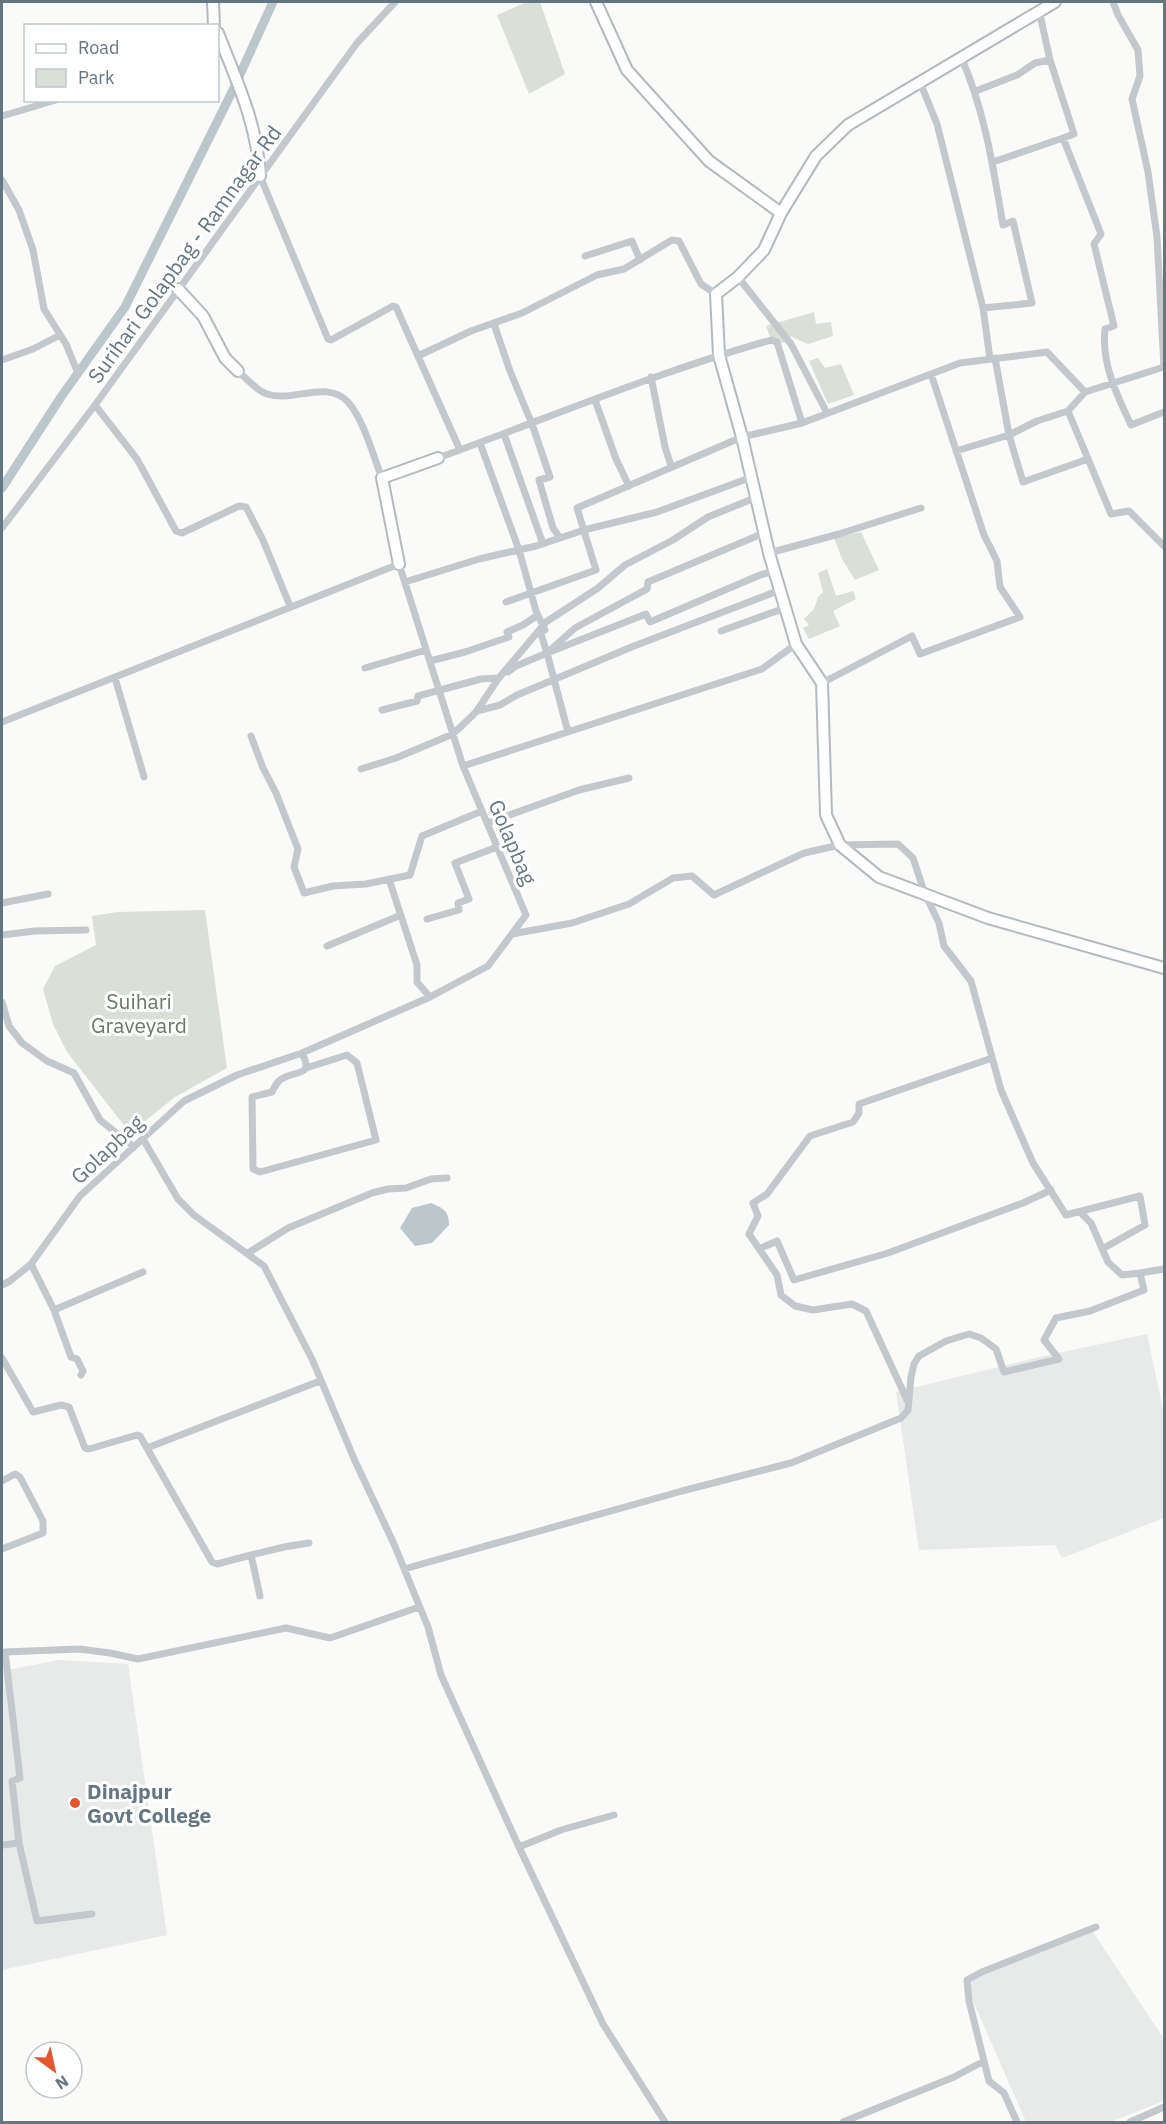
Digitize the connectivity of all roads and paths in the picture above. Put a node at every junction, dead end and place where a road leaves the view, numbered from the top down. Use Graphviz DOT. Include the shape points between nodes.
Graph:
graph roads {
  1 [pos="213,2"];
  2 [pos="395,2"];
  3 [pos="596,2"];
  4 [pos="1055,2"];
  5 [pos="1113,2"];
  6 [pos="1039,10"];
  7 [pos="214,24"];
  8 [pos="219,36"];
  9 [pos="961,57"];
  10 [pos="1050,60"];
  11 [pos="920,82"];
  12 [pos="976,91"];
  13 [pos="49,102"];
  14 [pos="2,116"];
  15 [pos="1063,138"];
  16 [pos="993,162"];
  17 [pos="260,176"];
  18 [pos="2,182"];
  19 [pos="782,213"];
  20 [pos="585,256"];
  21 [pos="640,260"];
  22 [pos="738,277"];
  23 [pos="178,289"];
  24 [pos="716,294"];
  25 [pos="982,308"];
  26 [pos="494,324"];
  27 [pos="60,335"];
  28 [pos="719,354"];
  29 [pos="418,356"];
  30 [pos="992,359"];
  31 [pos="2,360"];
  32 [pos="1164,367"];
  33 [pos="77,371"];
  34 [pos="238,371"];
  35 [pos="931,374"];
  36 [pos="651,377"];
  37 [pos="1113,383"];
  38 [pos="1085,392"];
  39 [pos="595,400"];
  40 [pos="95,405"];
  41 [pos="1068,411"];
  42 [pos="1164,412"];
  43 [pos="827,413"];
  44 [pos="802,423"];
  45 [pos="532,424"];
  46 [pos="504,434"];
  47 [pos="1009,435"];
  48 [pos="742,437"];
  49 [pos="480,443"];
  50 [pos="460,450"];
  51 [pos="956,450"];
  52 [pos="438,458"];
  53 [pos="1088,459"];
  54 [pos="671,466"];
  55 [pos="752,477"];
  56 [pos="382,478"];
  57 [pos="629,486"];
  58 [pos="757,497"];
  59 [pos="921,508"];
  60 [pos="2,528"];
  61 [pos="584,530"];
  62 [pos="764,533"];
  63 [pos="560,538"];
  64 [pos="543,544"];
  65 [pos="1164,546"];
  66 [pos="519,550"];
  67 [pos="770,553"];
  68 [pos="399,564"];
  69 [pos="775,571"];
  70 [pos="405,582"];
  71 [pos="780,590"];
  72 [pos="531,594"];
  73 [pos="506,602"];
  74 [pos="290,606"];
  75 [pos="785,608"];
  76 [pos="538,615"];
  77 [pos="543,625"];
  78 [pos="721,631"];
  79 [pos="796,644"];
  80 [pos="426,650"];
  81 [pos="547,653"];
  82 [pos="430,661"];
  83 [pos="366,668"];
  84 [pos="115,678"];
  85 [pos="498,679"];
  86 [pos="555,680"];
  87 [pos="822,683"];
  88 [pos="439,690"];
  89 [pos="382,711"];
  90 [pos="476,712"];
  91 [pos="2,722"];
  92 [pos="568,732"];
  93 [pos="453,734"];
  94 [pos="251,736"];
  95 [pos="463,766"];
  96 [pos="361,769"];
  97 [pos="144,777"];
  98 [pos="629,778"];
  99 [pos="482,811"];
  100 [pos="487,823"];
  101 [pos="840,844"];
  102 [pos="497,847"];
  103 [pos="389,879"];
  104 [pos="48,894"];
  105 [pos="925,894"];
  106 [pos="2,903"];
  107 [pos="401,915"];
  108 [pos="427,919"];
  109 [pos="86,930"];
  110 [pos="512,933"];
  111 [pos="2,935"];
  112 [pos="327,946"];
  113 [pos="1164,968"];
  114 [pos="430,997"];
  115 [pos="2,1002"];
  116 [pos="302,1053"];
  117 [pos="992,1058"];
  118 [pos="306,1068"];
  119 [pos="143,1139"];
  120 [pos="134,1147"];
  121 [pos="447,1178"];
  122 [pos="1051,1190"];
  123 [pos="1080,1212"];
  124 [pos="759,1249"];
  125 [pos="1102,1249"];
  126 [pos="248,1253"];
  127 [pos="31,1264"];
  128 [pos="1164,1269"];
  129 [pos="143,1272"];
  130 [pos="1140,1273"];
  131 [pos="2,1285"];
  132 [pos="54,1310"];
  133 [pos="2,1358"];
  134 [pos="81,1375"];
  135 [pos="320,1381"];
  136 [pos="909,1404"];
  137 [pos="147,1448"];
  138 [pos="2,1481"];
  139 [pos="309,1543"];
  140 [pos="2,1549"];
  141 [pos="250,1555"];
  142 [pos="404,1569"];
  143 [pos="260,1596"];
  144 [pos="419,1608"];
  145 [pos="3,1653"];
  146 [pos="614,1815"];
  147 [pos="19,1843"];
  148 [pos="2,1845"];
  149 [pos="519,1847"];
  150 [pos="92,1914"];
  151 [pos="1096,1927"];
  152 [pos="984,2061"];
  153 [pos="1164,2108"];
  154 [pos="665,2122"];
  155 [pos="843,2122"];
  156 [pos="1017,2122"];
  157 [pos="1130,2122"];
  1 -- 7 [label="street"];
  2 -- 17 [label="street, Surihari Golapbag - Ramnagar Rd" via="357,43"];
  3 -- 19 [label="street" via="634,78 709,161"];
  4 -- 6 [label="street"];
  5 -- 32 [label="street" via="1138,50 1140,76 1132,99 1157,237"];
  6 -- 9 [label="street"];
  6 -- 10 [label="street"];
  8 -- 17 [label="street" via="248,109"];
  9 -- 11 [label="street"];
  9 -- 12 [label="street"];
  10 -- 12 [label="street" via="1035,63 1017,75"];
  10 -- 15 [label="street" via="1074,134"];
  11 -- 19 [label="street" via="848,125 816,156"];
  11 -- 25 [label="street" via="937,124"];
  12 -- 16 [label="street"];
  13 -- 14 [label="street"];
  15 -- 16 [label="street"];
  15 -- 37 [label="street" via="1101,234 1094,244 1114,326 1105,329 1104,340"];
  16 -- 25 [label="street" via="1003,225 1013,221 1032,303"];
  17 -- 23 [label="street, Surihari Golapbag - Ramnagar Rd"];
  17 -- 29 [label="street" via="328,339 395,306"];
  18 -- 27 [label="street" via="19,210 33,250 44,309"];
  19 -- 22 [label="street" via="764,250"];
  20 -- 21 [label="street" via="632,241"];
  21 -- 24 [label="street" via="676,239 701,284"];
  21 -- 26 [label="street" via="597,275"];
  22 -- 24 [label="street"];
  22 -- 43 [label="street" via="791,344"];
  23 -- 34 [label="street" via="204,316 225,358"];
  23 -- 40 [label="street, Surihari Golapbag - Ramnagar Rd"];
  24 -- 28 [label="street"];
  25 -- 30 [label="street"];
  26 -- 29 [label="street"];
  26 -- 45 [label="street"];
  27 -- 31 [label="street"];
  27 -- 33 [label="street"];
  28 -- 36 [label="street"];
  28 -- 44 [label="street" via="771,340 777,342"];
  28 -- 48 [label="street"];
  29 -- 50 [label="street"];
  30 -- 35 [label="street" via="960,363"];
  30 -- 38 [label="street" via="1047,352"];
  30 -- 47 [label="street"];
  32 -- 37 [label="street"];
  34 -- 56 [label="street" via="266,394 328,392 347,401"];
  35 -- 43 [label="street"];
  35 -- 51 [label="street"];
  36 -- 39 [label="street"];
  36 -- 54 [label="street"];
  37 -- 38 [label="street"];
  37 -- 42 [label="street" via="1131,425"];
  38 -- 41 [label="street"];
  39 -- 45 [label="street"];
  39 -- 57 [label="street"];
  40 -- 60 [label="street, Surihari Golapbag - Ramnagar Rd"];
  40 -- 74 [label="street" via="137,459 176,531 182,533 239,506 246,507"];
  41 -- 47 [label="street"];
  41 -- 53 [label="street"];
  43 -- 44 [label="street"];
  44 -- 48 [label="street"];
  45 -- 46 [label="street"];
  45 -- 63 [label="street" via="550,477 539,480 553,528"];
  46 -- 49 [label="street"];
  46 -- 64 [label="street"];
  47 -- 51 [label="street"];
  47 -- 53 [label="street" via="1023,482"];
  48 -- 54 [label="street"];
  48 -- 55 [label="street"];
  49 -- 50 [label="street"];
  49 -- 66 [label="street"];
  50 -- 52 [label="street"];
  51 -- 87 [label="street" via="984,535 997,561 1000,587 1020,616 920,654 912,636"];
  52 -- 56 [label="street"];
  53 -- 65 [label="street" via="1111,514 1129,511"];
  54 -- 57 [label="street"];
  55 -- 58 [label="street"];
  55 -- 61 [label="street" via="657,512"];
  56 -- 68 [label="street"];
  57 -- 61 [label="street" via="577,508"];
  58 -- 62 [label="street"];
  58 -- 77 [label="street" via="708,517 625,565"];
  59 -- 67 [label="street"];
  61 -- 63 [label="street"];
  61 -- 72 [label="street" via="596,570"];
  62 -- 67 [label="street"];
  62 -- 81 [label="street" via="648,582 647,589 575,628"];
  63 -- 64 [label="street"];
  64 -- 66 [label="street"];
  66 -- 70 [label="street"];
  66 -- 72 [label="street"];
  67 -- 69 [label="street"];
  68 -- 70 [label="street, Golapbag"];
  68 -- 74 [label="street"];
  69 -- 71 [label="street"];
  69 -- 81 [label="street" via="651,622 646,614"];
  70 -- 80 [label="street, Golapbag"];
  71 -- 75 [label="street"];
  71 -- 86 [label="street"];
  72 -- 73 [label="street"];
  72 -- 76 [label="street"];
  74 -- 84 [label="street"];
  75 -- 78 [label="street"];
  75 -- 79 [label="street"];
  76 -- 77 [label="street"];
  76 -- 82 [label="street" via="507,632 509,637"];
  77 -- 81 [label="street" via="545,630 541,634"];
  77 -- 85 [label="street"];
  79 -- 87 [label="street"];
  79 -- 92 [label="street" via="762,669"];
  80 -- 82 [label="street, Golapbag"];
  80 -- 83 [label="street"];
  81 -- 85 [label="street" via="516,666"];
  81 -- 86 [label="street"];
  82 -- 88 [label="street, Golapbag"];
  84 -- 91 [label="street"];
  84 -- 97 [label="street"];
  85 -- 88 [label="street" via="481,679"];
  85 -- 90 [label="street"];
  86 -- 90 [label="street"];
  86 -- 92 [label="street"];
  87 -- 101 [label="street" via="826,815"];
  88 -- 89 [label="street"];
  88 -- 93 [label="street, Golapbag"];
  90 -- 93 [label="street"];
  92 -- 95 [label="street"];
  93 -- 95 [label="street, Golapbag"];
  93 -- 96 [label="street"];
  94 -- 103 [label="street" via="298,849 294,867 304,893"];
  95 -- 99 [label="street, Golapbag"];
  98 -- 100 [label="street" via="579,790"];
  99 -- 100 [label="street, Golapbag"];
  99 -- 103 [label="street" via="422,836 410,875"];
  100 -- 102 [label="street, Golapbag"];
  101 -- 105 [label="street" via="879,877"];
  101 -- 105 [label="street" via="898,844 914,858"];
  101 -- 110 [label="street" via="804,853 714,895 692,876 673,878 629,904 572,923"];
  102 -- 108 [label="street" via="455,863 469,899 458,903 459,910"];
  102 -- 110 [label="street, Golapbag" via="526,915"];
  103 -- 107 [label="street"];
  104 -- 106 [label="street"];
  105 -- 113 [label="street" via="988,918"];
  105 -- 117 [label="street" via="939,922 944,946 971,981"];
  107 -- 112 [label="street"];
  107 -- 114 [label="street" via="417,965 417,982"];
  109 -- 111 [label="street"];
  110 -- 114 [label="street, Golapbag" via="488,966"];
  114 -- 116 [label="street, Golapbag"];
  115 -- 120 [label="street" via="9,1026 22,1043 47,1061 74,1073 100,1120"];
  116 -- 118 [label="street"];
  116 -- 119 [label="street, Golapbag" via="237,1075 184,1101"];
  117 -- 122 [label="street" via="1001,1090"];
  117 -- 124 [label="street" via="860,1104 853,1122 810,1136 767,1194 753,1203 758,1216 749,1234"];
  118 -- 118 [label="street" via="347,1055 357,1063 376,1140 256,1171 252,1098 272,1092 279,1080"];
  119 -- 120 [label="street, Golapbag"];
  119 -- 126 [label="street" via="178,1199"];
  120 -- 127 [label="street, Golapbag" via="80,1196"];
  121 -- 126 [label="street" via="372,1193 288,1228"];
  122 -- 123 [label="street" via="1066,1215"];
  122 -- 124 [label="street" via="888,1253 794,1280 777,1241"];
  123 -- 125 [label="street" via="1091,1222"];
  123 -- 125 [label="street" via="1140,1196 1145,1225"];
  124 -- 136 [label="street" via="777,1275 781,1295 795,1305 813,1310 852,1304 866,1311"];
  125 -- 130 [label="street" via="1108,1262 1122,1275"];
  126 -- 135 [label="street" via="264,1266"];
  127 -- 131 [label="street, Golapbag"];
  127 -- 132 [label="street"];
  128 -- 130 [label="street"];
  129 -- 132 [label="street"];
  130 -- 136 [label="street" via="1144,1290 1090,1311 1056,1318 1044,1340 1059,1359 1004,1372 996,1349 969,1334 928,1351 914,1364"];
  132 -- 134 [label="street" via="71,1357 77,1359 83,1371"];
  133 -- 137 [label="street" via="33,1412 61,1405 69,1407 85,1448 136,1435"];
  135 -- 137 [label="street"];
  135 -- 142 [label="street"];
  136 -- 142 [label="street" via="900,1418 791,1463"];
  137 -- 141 [label="street" via="212,1562"];
  138 -- 140 [label="street" via="15,1474 20,1477 43,1521 43,1533"];
  139 -- 141 [label="street"];
  141 -- 143 [label="street"];
  142 -- 144 [label="street"];
  144 -- 145 [label="street" via="330,1638 286,1628 138,1659 78,1649"];
  144 -- 149 [label="street" via="441,1675"];
  145 -- 147 [label="street" via="20,1778 12,1781"];
  146 -- 149 [label="street"];
  147 -- 148 [label="street"];
  147 -- 150 [label="street" via="37,1921"];
  149 -- 154 [label="street" via="603,2024"];
  151 -- 152 [label="street" via="967,1980"];
  152 -- 155 [label="street"];
  152 -- 156 [label="street" via="989,2081 1004,2093"];
  153 -- 157 [label="street"];
}
